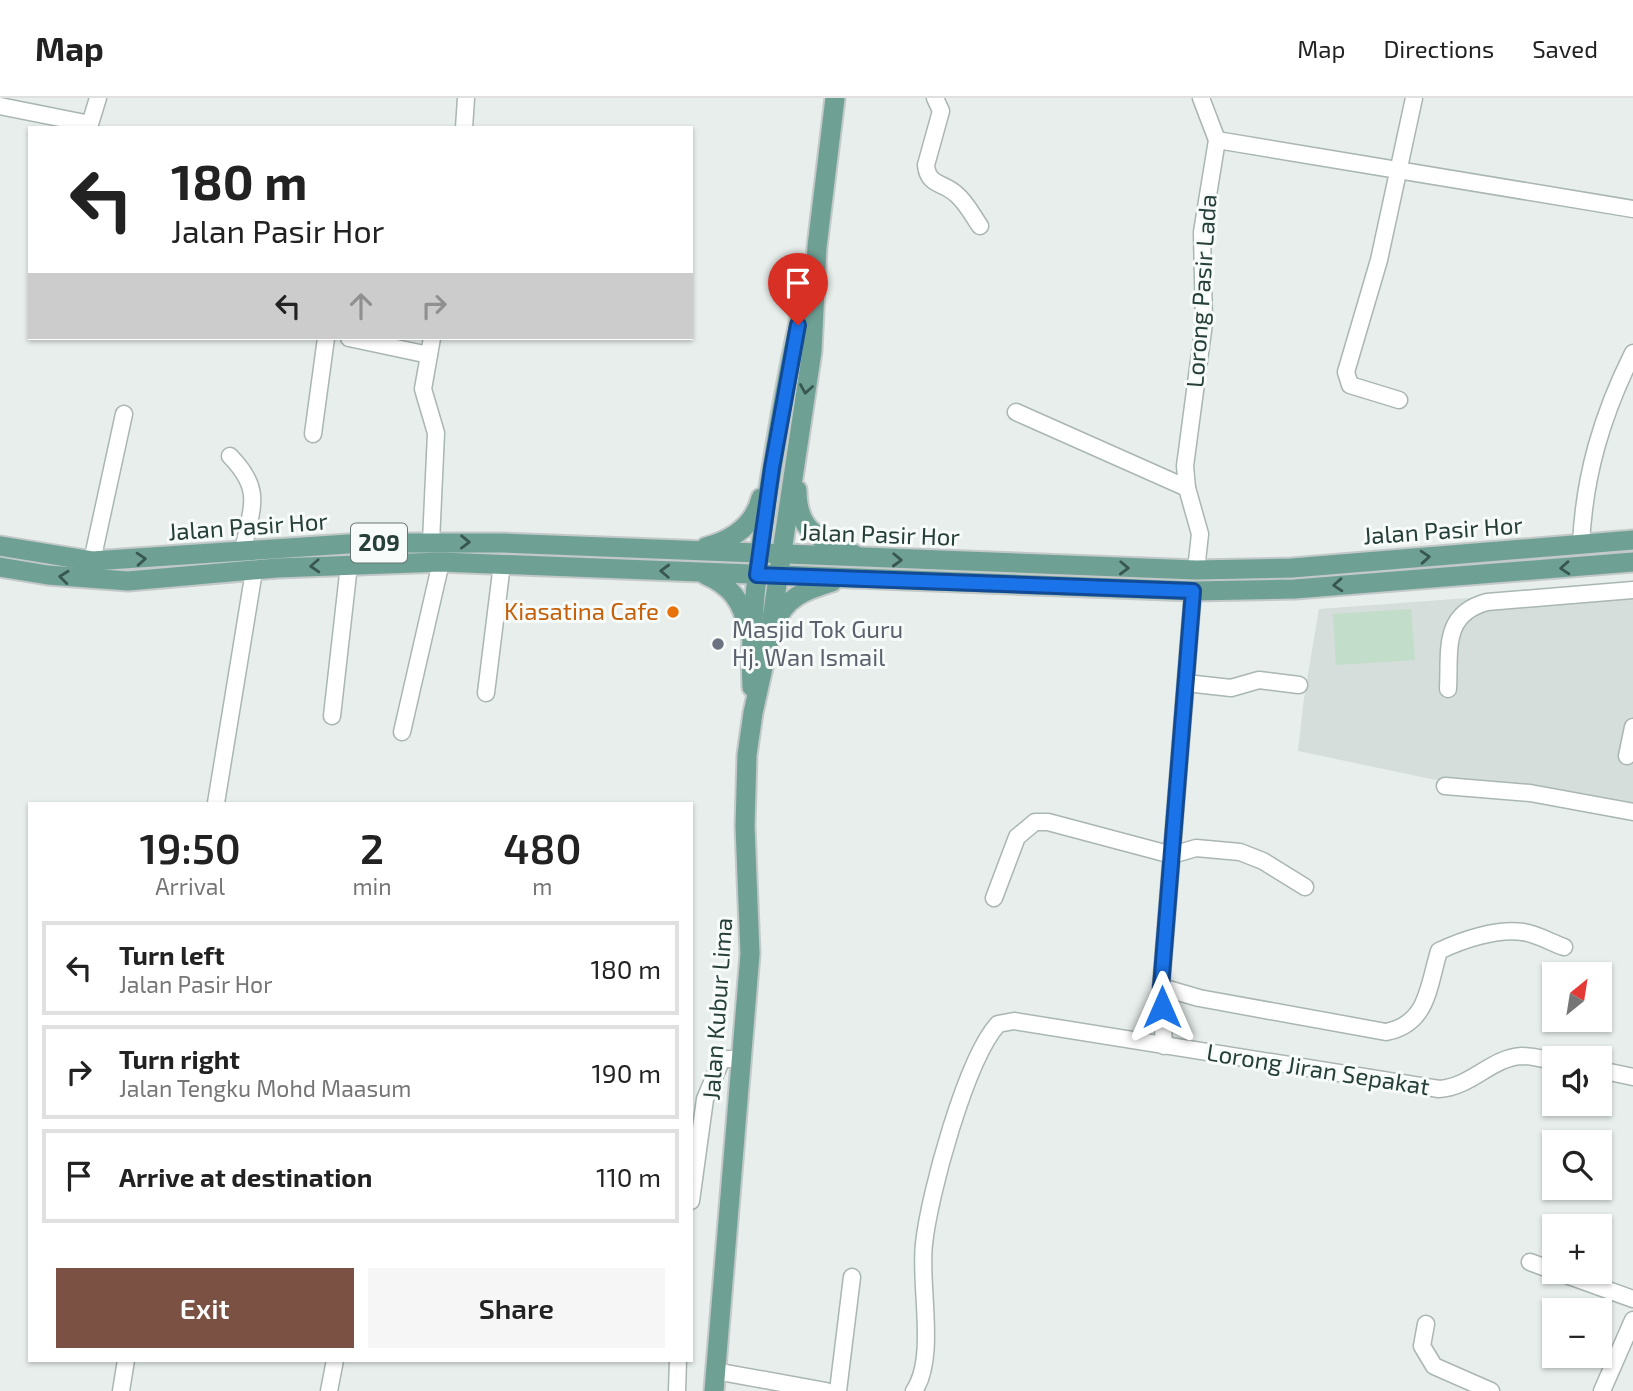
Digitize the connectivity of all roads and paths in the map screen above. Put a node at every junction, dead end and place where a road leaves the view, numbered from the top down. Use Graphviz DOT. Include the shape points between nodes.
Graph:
graph roads {
  1 [pos="98,98"];
  2 [pos="466,98"];
  3 [pos="835,98"];
  4 [pos="935,98"];
  5 [pos="1200,98"];
  6 [pos="1415,98"];
  7 [pos="0,106"];
  8 [pos="90,126"];
  9 [pos="464,126"];
  10 [pos="1217,140"];
  11 [pos="1398,170"];
  12 [pos="1633,209"];
  13 [pos="980,226"];
  14 [pos="817,247"];
  15 [pos="326,340"];
  16 [pos="358,340"];
  17 [pos="432,340"];
  18 [pos="1633,353"];
  19 [pos="429,355"];
  20 [pos="1399,400"];
  21 [pos="1016,412"];
  22 [pos="124,414"];
  23 [pos="313,434"];
  24 [pos="230,457"];
  25 [pos="794,465"];
  26 [pos="772,468"];
  27 [pos="1187,488"];
  28 [pos="1633,540"];
  29 [pos="431,542"];
  30 [pos="1581,545"];
  31 [pos="0,546"];
  32 [pos="694,550"];
  33 [pos="243,551"];
  34 [pos="759,555"];
  35 [pos="780,555"];
  36 [pos="864,559"];
  37 [pos="92,561"];
  38 [pos="441,562"];
  39 [pos="1633,562"];
  40 [pos="502,564"];
  41 [pos="349,565"];
  42 [pos="0,567"];
  43 [pos="254,570"];
  44 [pos="1196,570"];
  45 [pos="699,572"];
  46 [pos="1485,574"];
  47 [pos="767,575"];
  48 [pos="847,578"];
  49 [pos="1633,590"];
  50 [pos="1193,591"];
  51 [pos="1487,602"];
  52 [pos="759,644"];
  53 [pos="1186,683"];
  54 [pos="1299,685"];
  55 [pos="1448,689"];
  56 [pos="486,693"];
  57 [pos="332,716"];
  58 [pos="1633,727"];
  59 [pos="402,732"];
  60 [pos="1627,756"];
  61 [pos="1445,786"];
  62 [pos="216,802"];
  63 [pos="1633,812"];
  64 [pos="1172,855"];
  65 [pos="1306,887"];
  66 [pos="994,898"];
  67 [pos="1564,947"];
  68 [pos="1161,987"];
  69 [pos="1164,1046"];
  70 [pos="741,1059"];
  71 [pos="1542,1059"];
  72 [pos="1612,1073"];
  73 [pos="1633,1077"];
  74 [pos="693,1187"];
  75 [pos="1530,1262"];
  76 [pos="1542,1267"];
  77 [pos="852,1277"];
  78 [pos="1590,1284"];
  79 [pos="1633,1299"];
  80 [pos="1633,1320"];
  81 [pos="1426,1324"];
  82 [pos="126,1362"];
  83 [pos="335,1362"];
  84 [pos="678,1362"];
  85 [pos="715,1371"];
  86 [pos="121,1391"];
  87 [pos="330,1391"];
  88 [pos="677,1391"];
  89 [pos="714,1391"];
  90 [pos="825,1391"];
  91 [pos="838,1391"];
  92 [pos="914,1391"];
  93 [pos="1491,1391"];
  94 [pos="1602,1391"];
  1 -- 8 [label="street"];
  2 -- 9 [label="street"];
  3 -- 14 [label="main road"];
  4 -- 13 [label="street" via="942,111 927,173 931,181 957,194"];
  5 -- 10 [label="street"];
  6 -- 11 [label="street"];
  7 -- 8 [label="street"];
  10 -- 11 [label="street"];
  10 -- 27 [label="street, Lorong Pasir Lada" via="1202,232 1204,323 1185,466"];
  11 -- 12 [label="street"];
  11 -- 20 [label="street" via="1346,379 1358,388"];
  14 -- 25 [label="main road, one-way" via="812,351"];
  14 -- 26 [label="main road" via="792,351"];
  15 -- 23 [label="street"];
  16 -- 19 [label="street"];
  17 -- 19 [label="street"];
  18 -- 30 [label="street" via="1604,418 1590,468"];
  19 -- 29 [label="street" via="424,388 437,443"];
  21 -- 27 [label="street"];
  22 -- 37 [label="street"];
  24 -- 33 [label="street" via="253,486"];
  25 -- 35 [label="main road"];
  25 -- 36 [label="main road" via="800,519 820,538"];
  26 -- 32 [label="main road" via="760,506 744,529"];
  26 -- 34 [label="main road"];
  27 -- 44 [label="street, Lorong Pasir Lada" via="1200,534"];
  28 -- 30 [label="main road, Jalan Pasir Hor / 209"];
  29 -- 32 [label="main road, Jalan Pasir Hor / 209, one-way"];
  29 -- 33 [label="main road, Jalan Pasir Hor / 209"];
  44 -- 30 [label="main road, Jalan Pasir Hor / 209, one-way" via="1292,568"];
  31 -- 37 [label="main road, Jalan Pasir Hor / 209"];
  32 -- 34 [label="main road, Jalan Pasir Hor / 209"];
  37 -- 33 [label="main road, Jalan Pasir Hor / 209, one-way"];
  34 -- 35 [label="main road, Jalan Pasir Hor / 209"];
  34 -- 47 [label="main road"];
  35 -- 36 [label="main road, Jalan Pasir Hor / 209"];
  35 -- 47 [label="main road"];
  36 -- 44 [label="main road, Jalan Pasir Hor / 209, one-way"];
  38 -- 40 [label="main road, Jalan Pasir Hor / 209"];
  38 -- 41 [label="main road, Jalan Pasir Hor / 209"];
  38 -- 59 [label="street"];
  39 -- 46 [label="main road, Jalan Pasir Hor / 209, one-way"];
  45 -- 40 [label="main road, Jalan Pasir Hor / 209, one-way"];
  40 -- 56 [label="street"];
  41 -- 43 [label="main road, Jalan Pasir Hor / 209, one-way"];
  41 -- 57 [label="street"];
  43 -- 42 [label="main road, Jalan Pasir Hor / 209, one-way" via="128,581"];
  43 -- 62 [label="street"];
  45 -- 47 [label="main road, Jalan Pasir Hor / 209"];
  45 -- 52 [label="main road" via="737,597"];
  46 -- 50 [label="main road, Jalan Pasir Hor / 209, one-way" via="1295,589"];
  46 -- 51 [label="street"];
  47 -- 48 [label="main road, Jalan Pasir Hor / 209"];
  47 -- 52 [label="main road, Jalan Kubur Lima"];
  48 -- 50 [label="main road, Jalan Pasir Hor / 209"];
  48 -- 52 [label="main road" via="793,598"];
  49 -- 51 [label="street"];
  50 -- 53 [label="street"];
  51 -- 55 [label="street" via="1461,613 1452,630"];
  52 -- 70 [label="main road, Jalan Kubur Lima" via="745,827 750,954"];
  53 -- 54 [label="street" via="1231,688 1259,680"];
  53 -- 64 [label="street"];
  58 -- 60 [label="street"];
  61 -- 63 [label="street" via="1530,793"];
  64 -- 65 [label="street" via="1196,848 1240,852"];
  64 -- 66 [label="street" via="1035,822 1017,836"];
  64 -- 68 [label="street"];
  67 -- 68 [label="street" via="1523,932 1489,935 1439,951 1414,1021 1385,1032"];
  68 -- 69 [label="street"];
  69 -- 71 [label="street, Lorong Jiran Sepakat" via="1438,1089 1456,1088 1506,1060 1520,1056"];
  69 -- 92 [label="street, Lorong Jiran Sepakat" via="1014,1021 998,1024 987,1036 934,1187 924,1245 924,1357"];
  70 -- 74 [label="street" via="721,1061 705,1100"];
  70 -- 85 [label="main road, Jalan Kubur Lima"];
  72 -- 73 [label="street"];
  75 -- 76 [label="street"];
  77 -- 91 [label="street"];
  78 -- 79 [label="street"];
  80 -- 94 [label="street"];
  81 -- 93 [label="street" via="1422,1346 1434,1366"];
  82 -- 86 [label="street"];
  83 -- 87 [label="street"];
  84 -- 88 [label="street"];
  85 -- 89 [label="main road, Jalan Kubur Lima"];
  85 -- 90 [label="street"];
}
